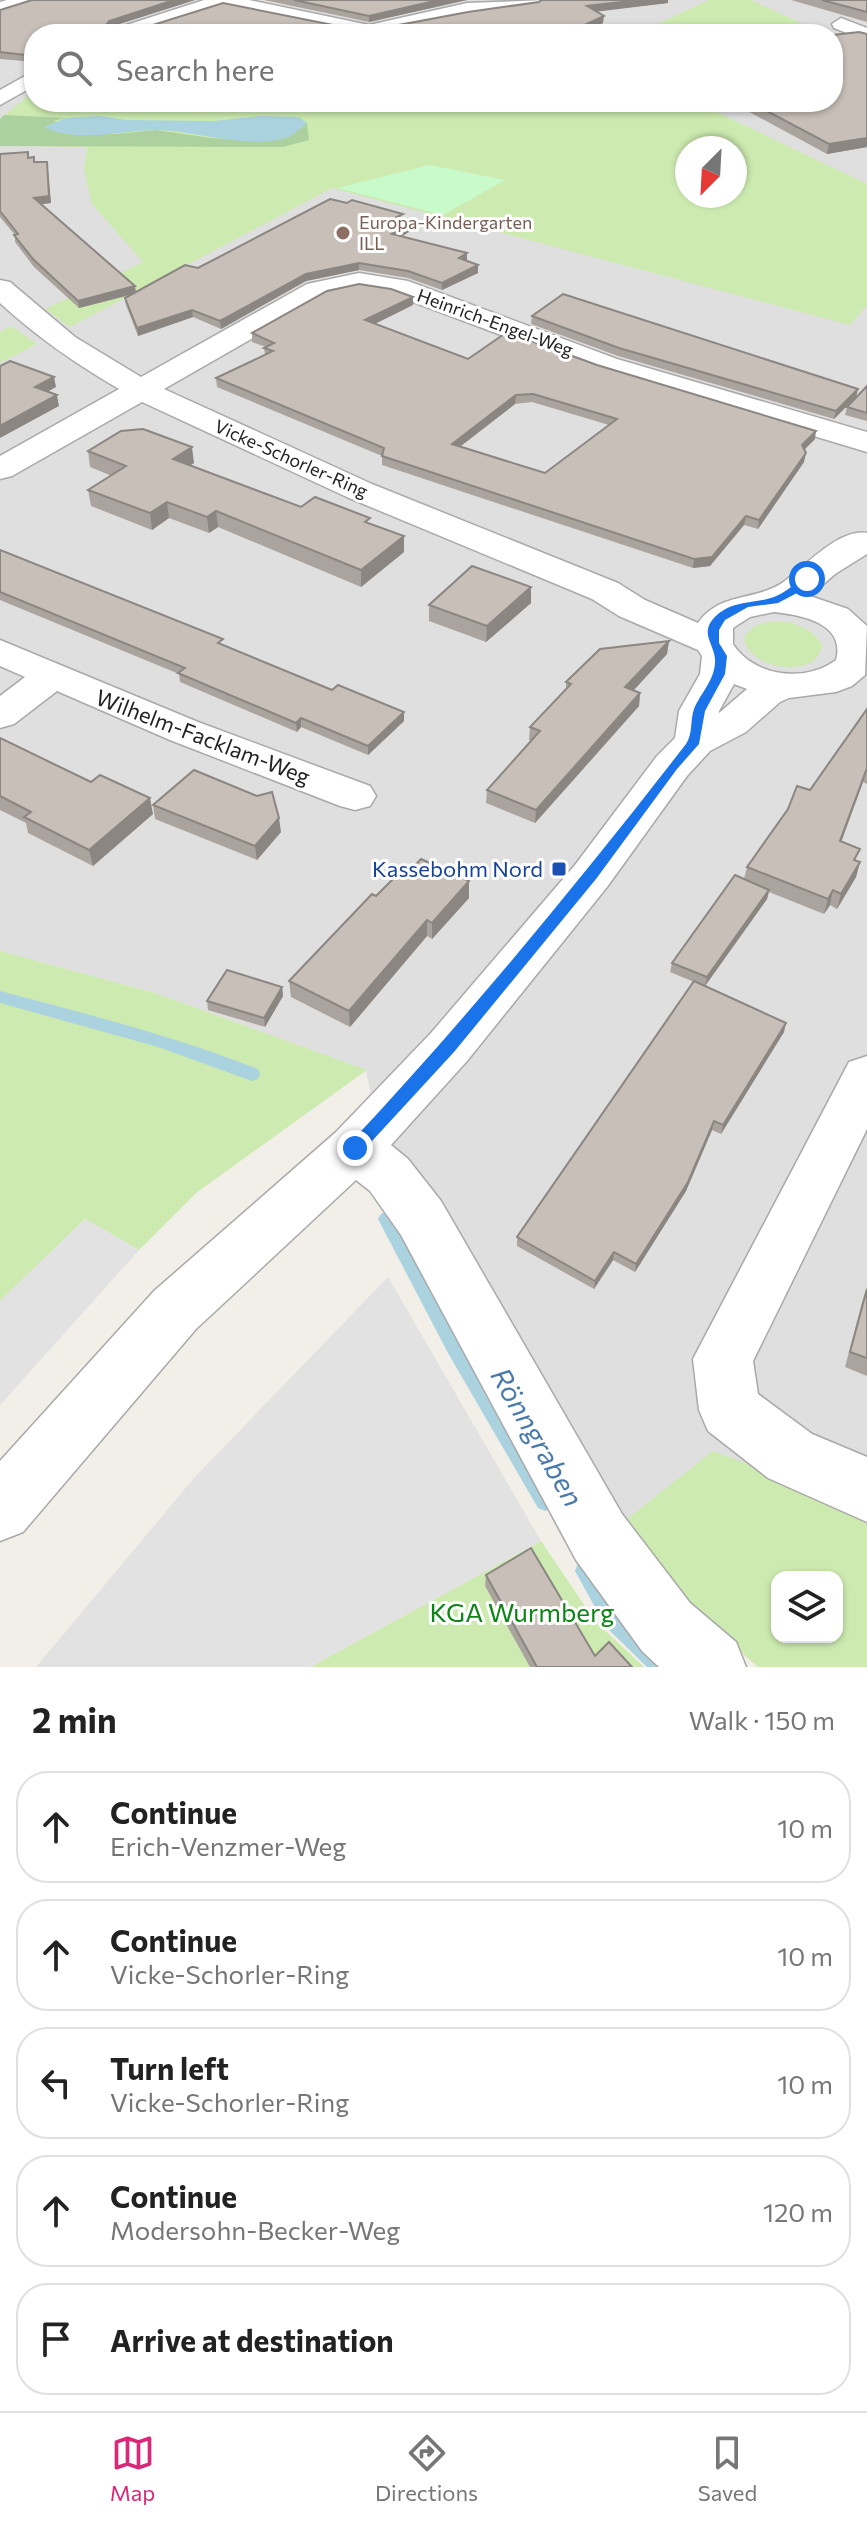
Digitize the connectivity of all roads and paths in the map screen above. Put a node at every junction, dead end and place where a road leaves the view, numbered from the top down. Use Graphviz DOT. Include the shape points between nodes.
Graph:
graph roads {
  1 [pos="26,0"];
  2 [pos="151,0"];
  3 [pos="222,0"];
  4 [pos="538,0"];
  5 [pos="0,8"];
  6 [pos="191,9"];
  7 [pos="147,24"];
  8 [pos="339,24"];
  9 [pos="409,24"];
  10 [pos="843,25"];
  11 [pos="866,33"];
  12 [pos="24,83"];
  13 [pos="0,99"];
  14 [pos="0,288"];
  15 [pos="138,390"];
  16 [pos="867,442"];
  17 [pos="0,469"];
  18 [pos="864,539"];
  19 [pos="605,591"];
  20 [pos="774,601"];
  21 [pos="734,609"];
  22 [pos="718,650"];
  23 [pos="0,652"];
  24 [pos="854,652"];
  25 [pos="52,676"];
  26 [pos="784,685"];
  27 [pos="0,715"];
  28 [pos="695,742"];
  29 [pos="355,796"];
  30 [pos="867,1077"];
  31 [pos="355,1148"];
  32 [pos="867,1490"];
  33 [pos="0,1509"];
  34 [pos="711,1667"];
  1 -- 5 [label="street"];
  2 -- 6 [label="street"];
  3 -- 6 [label="street"];
  3 -- 8 [label="street"];
  4 -- 9 [label="street" via="467,9"];
  6 -- 7 [label="street"];
  10 -- 11 [label="street"];
  12 -- 13 [label="street"];
  14 -- 15 [label="street, Vicke-Schorler-Ring" via="77,354"];
  15 -- 16 [label="street, Heinrich-Engel-Weg" via="317,290 359,281 398,287 607,365"];
  15 -- 17 [label="street, Heinrich-Engel-Weg"];
  15 -- 19 [label="street, Vicke-Schorler-Ring" via="423,519"];
  18 -- 20 [label="street"];
  18 -- 24 [label="street" via="835,601"];
  19 -- 21 [label="street, Vicke-Schorler-Ring" via="648,592"];
  19 -- 22 [label="street, Vicke-Schorler-Ring"];
  20 -- 21 [label="street, Vicke-Schorler-Ring"];
  20 -- 24 [label="street, Vicke-Schorler-Ring" via="796,603"];
  21 -- 22 [label="street" via="713,630"];
  22 -- 26 [label="street, Vicke-Schorler-Ring" via="747,675"];
  22 -- 28 [label="street" via="720,674 699,711"];
  23 -- 25 [label="street, Wilhelm-Facklam-Weg"];
  24 -- 26 [label="street, Vicke-Schorler-Ring" via="822,682"];
  25 -- 27 [label="street"];
  25 -- 29 [label="street, Wilhelm-Facklam-Weg"];
  26 -- 28 [label="street"];
  28 -- 31 [label="street" via="498,989"];
  30 -- 32 [label="street" via="723,1359 730,1410 790,1456"];
  31 -- 33 [label="street" via="175,1310"];
  31 -- 34 [label="street" via="389,1175 421,1218 599,1537 666,1627"];
}
